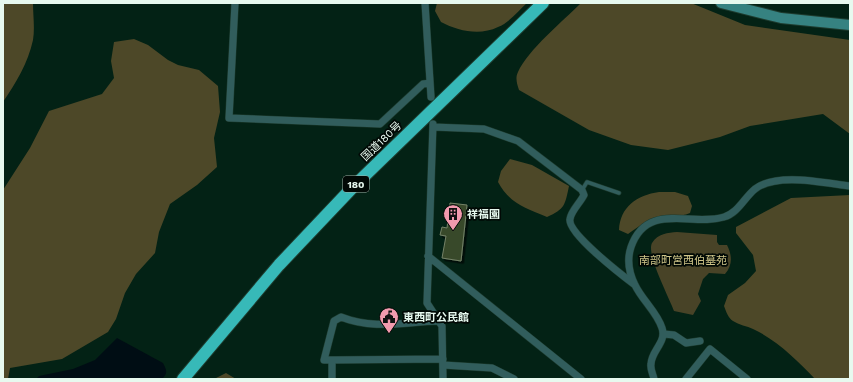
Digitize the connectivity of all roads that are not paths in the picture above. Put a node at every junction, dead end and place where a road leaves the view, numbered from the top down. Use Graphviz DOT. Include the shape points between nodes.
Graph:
graph roads {
  1 [pos="235,3"];
  2 [pos="425,3"];
  3 [pos="543,3"];
  4 [pos="721,3"];
  5 [pos="850,25"];
  6 [pos="430,83"];
  7 [pos="431,97"];
  8 [pos="850,186"];
  9 [pos="582,190"];
  10 [pos="619,193"];
  11 [pos="428,256"];
  12 [pos="635,285"];
  13 [pos="438,321"];
  14 [pos="664,334"];
  15 [pos="700,341"];
  16 [pos="332,360"];
  17 [pos="443,362"];
  18 [pos="183,379"];
  19 [pos="332,379"];
  20 [pos="443,379"];
  21 [pos="514,379"];
  22 [pos="580,379"];
  23 [pos="654,379"];
  24 [pos="686,379"];
  25 [pos="747,379"];
  1 -- 6 [label="street" via="229,118 380,124 423,84"];
  2 -- 6 [label="street"];
  3 -- 18 [label="highway, 国道180号 / 180" via="352,188 279,265"];
  4 -- 5 [label="street" via="781,18"];
  6 -- 7 [label="street"];
  8 -- 12 [label="street" via="803,181 769,182 758,187 732,213 723,218 653,221 638,233 629,253 629,270"];
  9 -- 10 [label="lane" via="587,182"];
  9 -- 11 [label="street" via="518,141 484,130 433,125"];
  9 -- 12 [label="street" via="584,195 570,218 570,224 613,269"];
  11 -- 13 [label="street" via="428,303"];
  11 -- 22 [label="street"];
  12 -- 14 [label="street" via="661,324"];
  13 -- 16 [label="street" via="389,325 358,323 341,317 334,321 324,360"];
  13 -- 17 [label="street" via="442,326"];
  14 -- 15 [label="street" via="674,335 686,344"];
  14 -- 23 [label="street" via="651,364"];
  16 -- 17 [label="street"];
  16 -- 19 [label="street"];
  17 -- 20 [label="street"];
  17 -- 21 [label="street" via="492,368"];
  24 -- 25 [label="street" via="710,349"];
}
